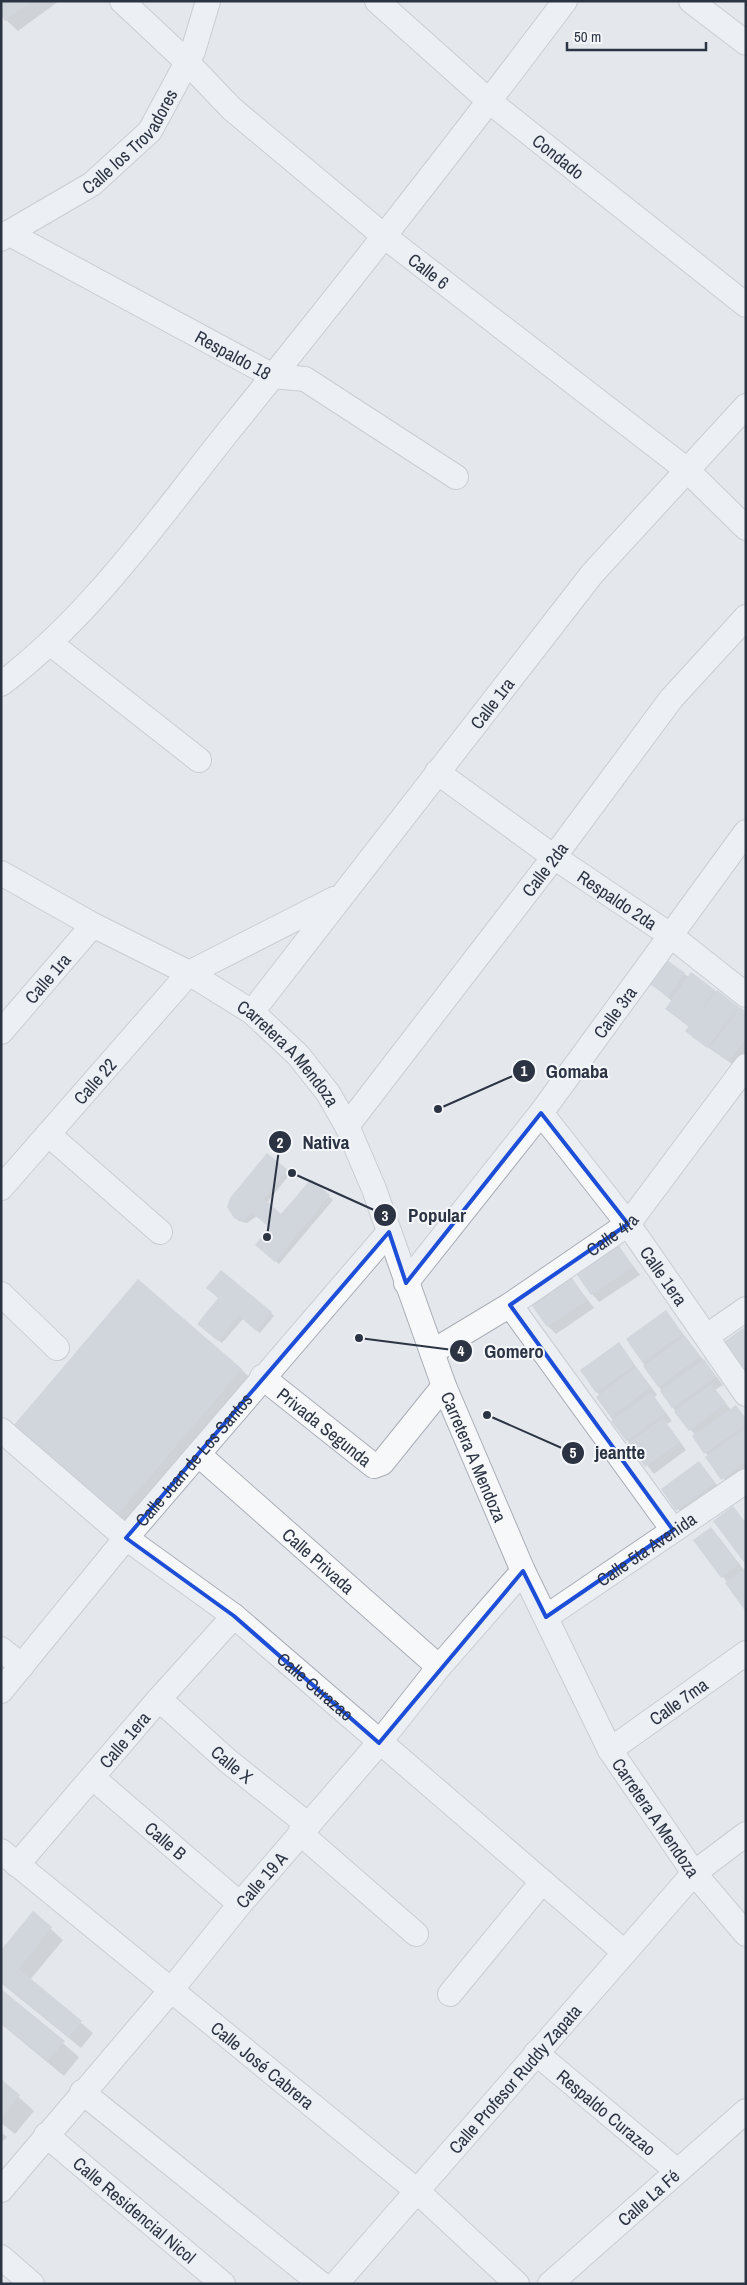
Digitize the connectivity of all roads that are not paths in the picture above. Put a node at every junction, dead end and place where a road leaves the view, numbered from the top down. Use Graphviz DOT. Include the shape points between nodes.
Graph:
graph roads {
  1 [pos="122,1"];
  2 [pos="208,1"];
  3 [pos="377,1"];
  4 [pos="565,1"];
  5 [pos="691,1"];
  6 [pos="746,44"];
  7 [pos="187,62"];
  8 [pos="490,101"];
  9 [pos="4,236"];
  10 [pos="384,236"];
  11 [pos="746,305"];
  12 [pos="273,376"];
  13 [pos="746,406"];
  14 [pos="687,470"];
  15 [pos="456,477"];
  16 [pos="746,528"];
  17 [pos="746,617"];
  18 [pos="50,643"];
  19 [pos="1,684"];
  20 [pos="199,760"];
  21 [pos="437,772"];
  22 [pos="746,832"];
  23 [pos="554,857"];
  24 [pos="3,878"];
  25 [pos="339,897"];
  26 [pos="93,925"];
  27 [pos="670,935"];
  28 [pos="189,973"];
  29 [pos="746,995"];
  30 [pos="252,1012"];
  31 [pos="1,1032"];
  32 [pos="746,1066"];
  33 [pos="541,1113"];
  34 [pos="347,1126"];
  35 [pos="48,1134"];
  36 [pos="1,1188"];
  37 [pos="628,1224"];
  38 [pos="160,1232"];
  39 [pos="389,1232"];
  40 [pos="406,1283"];
  41 [pos="1,1294"];
  42 [pos="510,1306"];
  43 [pos="746,1308"];
  44 [pos="706,1336"];
  45 [pos="57,1348"];
  46 [pos="432,1352"];
  47 [pos="262,1377"];
  48 [pos="444,1386"];
  49 [pos="746,1394"];
  50 [pos="1,1430"];
  51 [pos="198,1454"];
  52 [pos="746,1481"];
  53 [pos="673,1530"];
  54 [pos="126,1538"];
  55 [pos="523,1571"];
  56 [pos="234,1616"];
  57 [pos="546,1617"];
  58 [pos="1,1649"];
  59 [pos="746,1653"];
  60 [pos="22,1666"];
  61 [pos="439,1667"];
  62 [pos="1,1691"];
  63 [pos="159,1699"];
  64 [pos="379,1743"];
  65 [pos="610,1750"];
  66 [pos="92,1778"];
  67 [pos="304,1828"];
  68 [pos="746,1834"];
  69 [pos="9,1858"];
  70 [pos="694,1873"];
  71 [pos="542,1882"];
  72 [pos="240,1904"];
  73 [pos="416,1934"];
  74 [pos="746,1934"];
  75 [pos="623,1951"];
  76 [pos="172,1989"];
  77 [pos="450,1994"];
  78 [pos="536,2053"];
  79 [pos="82,2092"];
  80 [pos="746,2111"];
  81 [pos="46,2135"];
  82 [pos="677,2171"];
  83 [pos="1,2190"];
  84 [pos="416,2190"];
  85 [pos="1,2257"];
  86 [pos="32,2284"];
  87 [pos="223,2284"];
  88 [pos="321,2284"];
  89 [pos="336,2284"];
  90 [pos="517,2284"];
  91 [pos="550,2284"];
  1 -- 7 [label="street, Calle 6"];
  2 -- 7 [label="street, Calle los Trovadores"];
  3 -- 8 [label="street, Condado"];
  4 -- 8 [label="street"];
  5 -- 6 [label="street"];
  7 -- 9 [label="street, Calle los Trovadores" via="150,131 92,184"];
  7 -- 10 [label="street, Calle 6" via="232,109"];
  8 -- 10 [label="street"];
  8 -- 11 [label="street, Condado"];
  9 -- 12 [label="street, Respaldo 18"];
  10 -- 12 [label="street"];
  10 -- 14 [label="street, Calle 6"];
  12 -- 15 [label="street, Respaldo 18" via="305,380"];
  12 -- 18 [label="street" via="88,607"];
  13 -- 14 [label="street, Calle 1ra"];
  14 -- 16 [label="street, Calle 6"];
  14 -- 21 [label="street, Calle 1ra" via="592,574"];
  17 -- 23 [label="street, Calle 2da" via="671,700"];
  18 -- 19 [label="street"];
  18 -- 20 [label="street"];
  21 -- 23 [label="street, Respaldo 2da"];
  21 -- 25 [label="street, Calle 1ra"];
  22 -- 27 [label="street, Calle 3ra"];
  23 -- 27 [label="street, Respaldo 2da"];
  23 -- 34 [label="street, Calle 2da"];
  24 -- 26 [label="street, Carretera A Mendoza"];
  25 -- 28 [label="street"];
  25 -- 30 [label="street, Calle 1ra"];
  26 -- 28 [label="street, Carretera A Mendoza"];
  26 -- 31 [label="street, Calle 1ra"];
  27 -- 29 [label="street, Respaldo 2da"];
  27 -- 33 [label="street, Calle 3ra"];
  28 -- 30 [label="street, Carretera A Mendoza"];
  28 -- 35 [label="street, Calle 22"];
  30 -- 34 [label="street, Carretera A Mendoza" via="277,1033 316,1076"];
  32 -- 37 [label="street, Calle 4ta"];
  33 -- 37 [label="street, Calle 1era"];
  33 -- 40 [label="street, Calle 3ra"];
  34 -- 39 [label="street, Carretera A Mendoza"];
  35 -- 36 [label="street, Calle 22"];
  35 -- 38 [label="street"];
  37 -- 42 [label="street, Calle 4ta"];
  37 -- 44 [label="street, Calle 1era"];
  39 -- 40 [label="street, Carretera A Mendoza"];
  39 -- 47 [label="street, Calle Juan de Los Santos"];
  40 -- 46 [label="street, Carretera A Mendoza"];
  41 -- 45 [label="street"];
  42 -- 46 [label="street, Calle 4ta"];
  42 -- 53 [label="street"];
  43 -- 44 [label="street"];
  44 -- 49 [label="street, Calle 1era"];
  46 -- 48 [label="street, Carretera A Mendoza"];
  47 -- 48 [label="street, Privada Segunda" via="374,1466 382,1463"];
  47 -- 51 [label="street, Calle Juan de Los Santos"];
  48 -- 55 [label="street, Carretera A Mendoza"];
  50 -- 54 [label="street, Calle Curazao"];
  51 -- 54 [label="street, Calle Juan de Los Santos"];
  51 -- 61 [label="street, Calle Privada"];
  52 -- 53 [label="street, Calle 5ta Avenida"];
  53 -- 57 [label="street, Calle 5ta Avenida"];
  54 -- 56 [label="street, Calle Curazao"];
  54 -- 60 [label="street, Calle Juan de Los Santos"];
  55 -- 57 [label="street, Carretera A Mendoza"];
  55 -- 61 [label="street, Calle 19 A"];
  56 -- 63 [label="street, Calle 1era"];
  56 -- 64 [label="street, Calle Curazao"];
  57 -- 65 [label="street, Carretera A Mendoza"];
  58 -- 60 [label="street"];
  59 -- 65 [label="street, Calle 7ma"];
  60 -- 62 [label="street, Calle Juan de Los Santos"];
  61 -- 64 [label="street, Calle 19 A"];
  63 -- 66 [label="street, Calle 1era"];
  63 -- 67 [label="street, Calle X"];
  64 -- 67 [label="street, Calle 19 A"];
  64 -- 71 [label="street, Calle Curazao"];
  65 -- 70 [label="street, Carretera A Mendoza"];
  66 -- 69 [label="street, Calle 1era"];
  66 -- 72 [label="street, Calle B"];
  67 -- 72 [label="street, Calle 19 A"];
  67 -- 73 [label="street, Calle X"];
  68 -- 70 [label="street"];
  69 -- 76 [label="street, Calle José Cabrera"];
  70 -- 74 [label="street, Carretera A Mendoza"];
  70 -- 75 [label="street, Calle Profesor Ruddy Zapata"];
  71 -- 75 [label="street, Calle Curazao"];
  71 -- 77 [label="street"];
  72 -- 76 [label="street, Calle 19 A"];
  75 -- 78 [label="street, Calle Profesor Ruddy Zapata"];
  76 -- 79 [label="street, Calle 19 A"];
  76 -- 84 [label="street, Calle José Cabrera"];
  78 -- 82 [label="street, Respaldo Curazao"];
  78 -- 84 [label="street, Calle Profesor Ruddy Zapata"];
  79 -- 81 [label="street, Calle 19 A"];
  79 -- 88 [label="street"];
  80 -- 82 [label="street, Calle La Fé"];
  81 -- 83 [label="street, Calle 19 A"];
  81 -- 87 [label="street, Calle Residencial Nicol"];
  82 -- 91 [label="street, Calle La Fé"];
  84 -- 89 [label="street, Calle Profesor Ruddy Zapata"];
  84 -- 90 [label="street, Calle José Cabrera"];
  85 -- 86 [label="street"];
}
